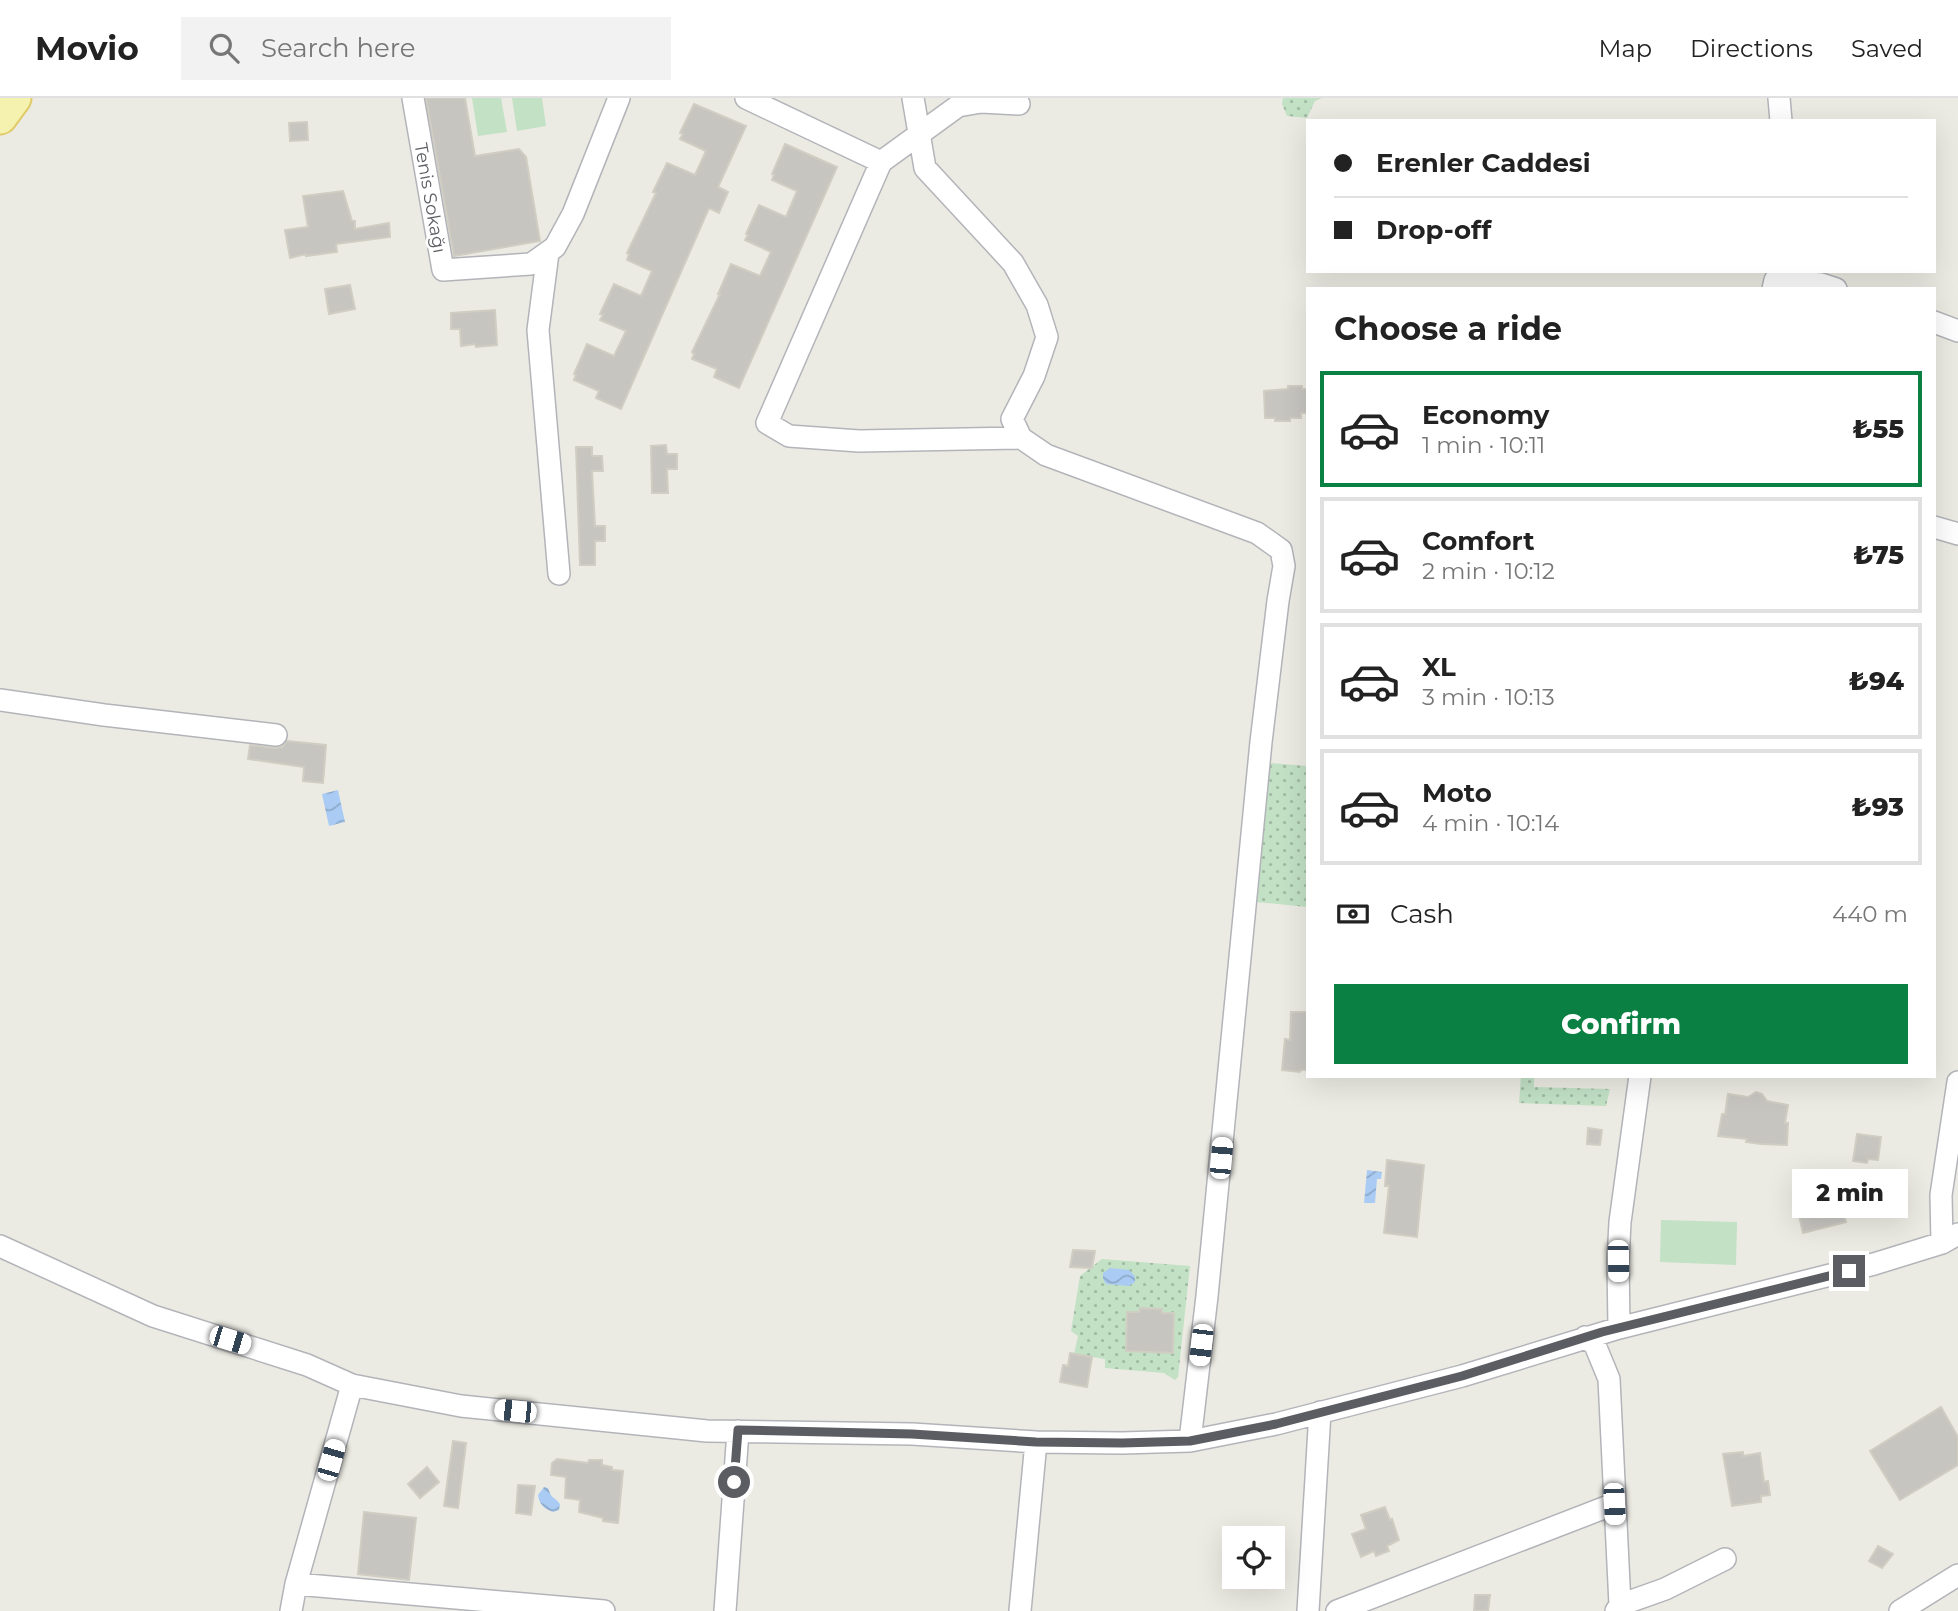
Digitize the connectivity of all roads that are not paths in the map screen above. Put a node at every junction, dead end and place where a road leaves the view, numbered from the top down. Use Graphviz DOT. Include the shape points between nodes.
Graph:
graph roads {
  1 [pos="15,98"];
  2 [pos="413,98"];
  3 [pos="619,98"];
  4 [pos="746,98"];
  5 [pos="913,98"];
  6 [pos="1779,98"];
  7 [pos="1019,104"];
  8 [pos="0,117"];
  9 [pos="1781,119"];
  10 [pos="920,132"];
  11 [pos="881,162"];
  12 [pos="548,253"];
  13 [pos="1775,280"];
  14 [pos="1830,287"];
  15 [pos="1936,323"];
  16 [pos="1958,331"];
  17 [pos="1021,438"];
  18 [pos="1936,528"];
  19 [pos="1958,534"];
  20 [pos="559,574"];
  21 [pos="0,701"];
  22 [pos="276,735"];
  23 [pos="1640,1078"];
  24 [pos="1958,1082"];
  25 [pos="1950,1238"];
  26 [pos="0,1246"];
  27 [pos="1619,1328"];
  28 [pos="1585,1337"];
  29 [pos="352,1385"];
  30 [pos="1320,1412"];
  31 [pos="738,1430"];
  32 [pos="1190,1441"];
  33 [pos="1036,1442"];
  34 [pos="1614,1504"];
  35 [pos="1726,1559"];
  36 [pos="1958,1575"];
  37 [pos="296,1584"];
  38 [pos="1618,1608"];
  39 [pos="290,1611"];
  40 [pos="604,1611"];
  41 [pos="725,1611"];
  42 [pos="1020,1611"];
  43 [pos="1308,1611"];
  44 [pos="1336,1611"];
  45 [pos="1900,1611"];
  1 -- 8 [label="main road"];
  2 -- 12 [label="street, Tenis Sokağı" via="443,270 531,264"];
  3 -- 12 [label="street" via="573,214"];
  4 -- 11 [label="street"];
  5 -- 10 [label="street"];
  6 -- 9 [label="street"];
  7 -- 10 [label="street" via="958,106"];
  10 -- 11 [label="street"];
  10 -- 17 [label="street" via="925,168 1013,263 1037,305 1047,337 1012,419"];
  11 -- 17 [label="street" via="767,423 789,436 859,442"];
  12 -- 20 [label="street" via="538,330"];
  13 -- 14 [label="street"];
  15 -- 16 [label="street"];
  17 -- 32 [label="street" via="1046,455 1257,533 1281,550 1284,566 1261,742"];
  18 -- 19 [label="street"];
  21 -- 22 [label="street"];
  23 -- 27 [label="street" via="1620,1222"];
  24 -- 25 [label="street" via="1941,1195"];
  25 -- 27 [label="street" via="1874,1264"];
  26 -- 29 [label="street" via="153,1316 307,1364"];
  27 -- 28 [label="street"];
  28 -- 30 [label="street" via="1462,1376"];
  28 -- 34 [label="street" via="1595,1345 1609,1379"];
  29 -- 31 [label="street" via="461,1406"];
  29 -- 37 [label="street"];
  30 -- 32 [label="street"];
  30 -- 43 [label="street"];
  31 -- 33 [label="street"];
  31 -- 41 [label="street"];
  32 -- 33 [label="street"];
  33 -- 42 [label="street"];
  34 -- 38 [label="street"];
  34 -- 44 [label="street"];
  35 -- 38 [label="street"];
  36 -- 45 [label="street"];
  37 -- 39 [label="street"];
  37 -- 40 [label="street"];
}
